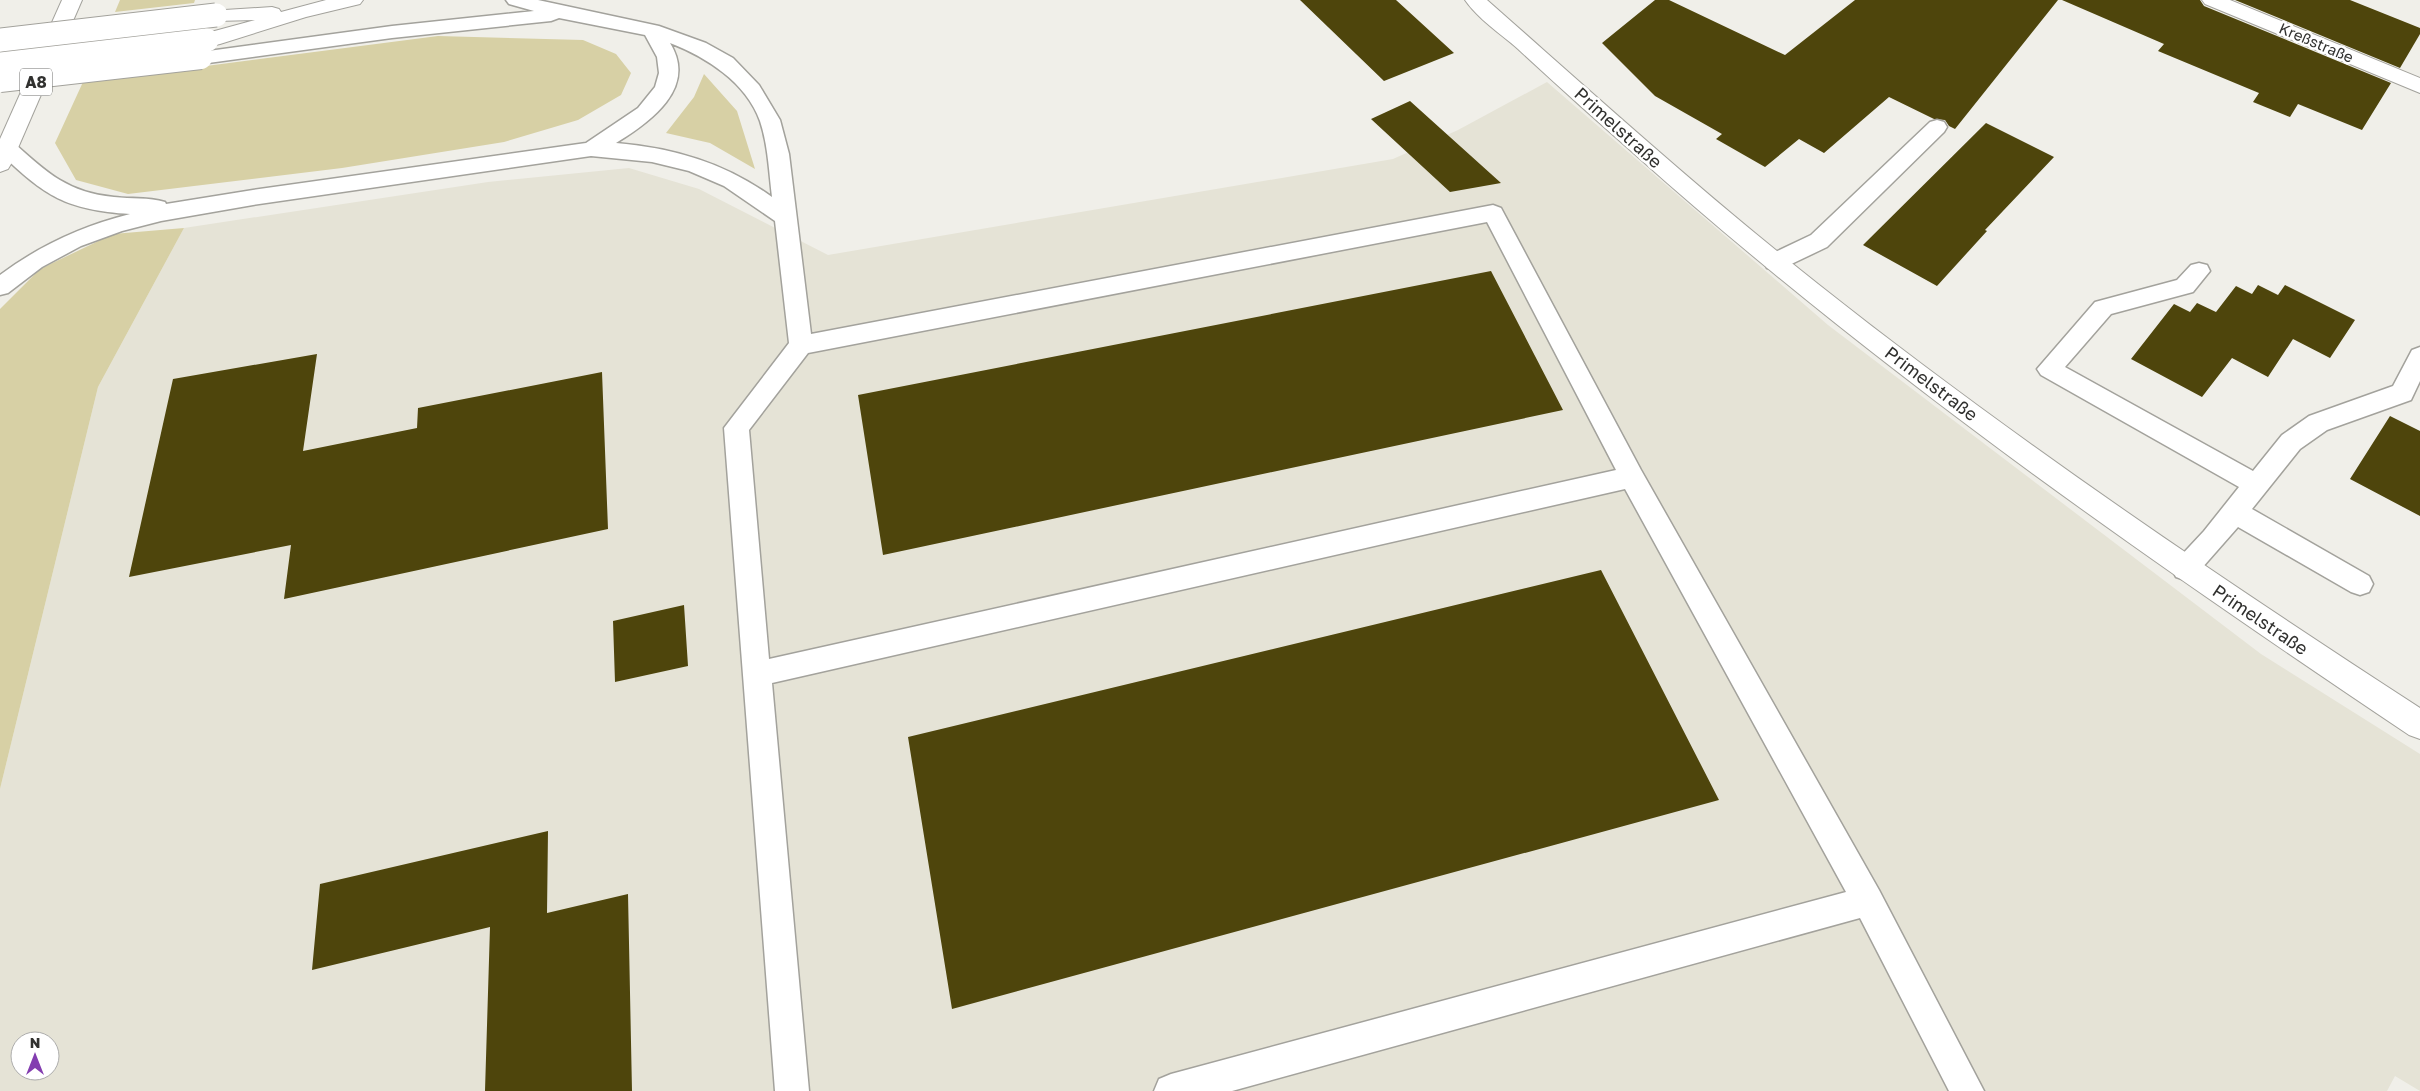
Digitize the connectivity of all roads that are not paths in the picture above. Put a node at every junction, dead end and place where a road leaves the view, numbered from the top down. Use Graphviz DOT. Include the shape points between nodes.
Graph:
graph roads {
  1 [pos="72,0"];
  2 [pos="353,0"];
  3 [pos="516,0"];
  4 [pos="1475,0"];
  5 [pos="2212,0"];
  6 [pos="301,12"];
  7 [pos="564,13"];
  8 [pos="652,30"];
  9 [pos="0,40"];
  10 [pos="204,49"];
  11 [pos="0,64"];
  12 [pos="0,81"];
  13 [pos="2420,86"];
  14 [pos="1937,127"];
  15 [pos="591,149"];
  16 [pos="3,156"];
  17 [pos="188,208"];
  18 [pos="786,218"];
  19 [pos="1775,262"];
  20 [pos="2199,271"];
  21 [pos="0,287"];
  22 [pos="801,345"];
  23 [pos="2420,356"];
  24 [pos="1632,477"];
  25 [pos="2257,484"];
  26 [pos="2235,512"];
  27 [pos="2185,569"];
  28 [pos="2360,584"];
  29 [pos="757,674"];
  30 [pos="2420,725"];
  31 [pos="1868,901"];
  32 [pos="792,1091"];
  33 [pos="1172,1091"];
  34 [pos="1967,1091"];
  1 -- 16 [label="main road, A8"];
  2 -- 6 [label="main road"];
  3 -- 7 [label="lane"];
  4 -- 19 [label="main road, Primelstraße" via="1646,154"];
  5 -- 13 [label="main road, Kreßstraße"];
  6 -- 9 [label="main road, bridge" via="216,15"];
  6 -- 10 [label="main road" via="220,38"];
  7 -- 8 [label="lane"];
  7 -- 10 [label="lane"];
  8 -- 15 [label="lane" via="667,57 670,74 662,94 627,127"];
  8 -- 18 [label="lane" via="699,47 726,63 752,90 770,120"];
  10 -- 11 [label="main road, bridge"];
  10 -- 12 [label="lane, bridge"];
  14 -- 19 [label="lane" via="1820,241"];
  15 -- 17 [label="lane"];
  15 -- 18 [label="lane" via="643,152 713,171"];
  16 -- 17 [label="lane" via="73,196 110,206"];
  17 -- 21 [label="lane" via="100,230 44,255"];
  18 -- 22 [label="lane"];
  19 -- 27 [label="main road, Primelstraße" via="2004,440"];
  20 -- 25 [label="lane" via="2185,286 2103,308 2050,368"];
  22 -- 24 [label="lane" via="1493,213"];
  22 -- 29 [label="lane" via="736,428"];
  23 -- 25 [label="lane" via="2402,393 2318,423 2291,442"];
  24 -- 29 [label="lane"];
  24 -- 31 [label="lane"];
  25 -- 26 [label="lane"];
  26 -- 27 [label="lane"];
  26 -- 28 [label="lane"];
  27 -- 30 [label="main road, Primelstraße"];
  29 -- 32 [label="lane"];
  31 -- 33 [label="lane"];
  31 -- 34 [label="lane"];
}
